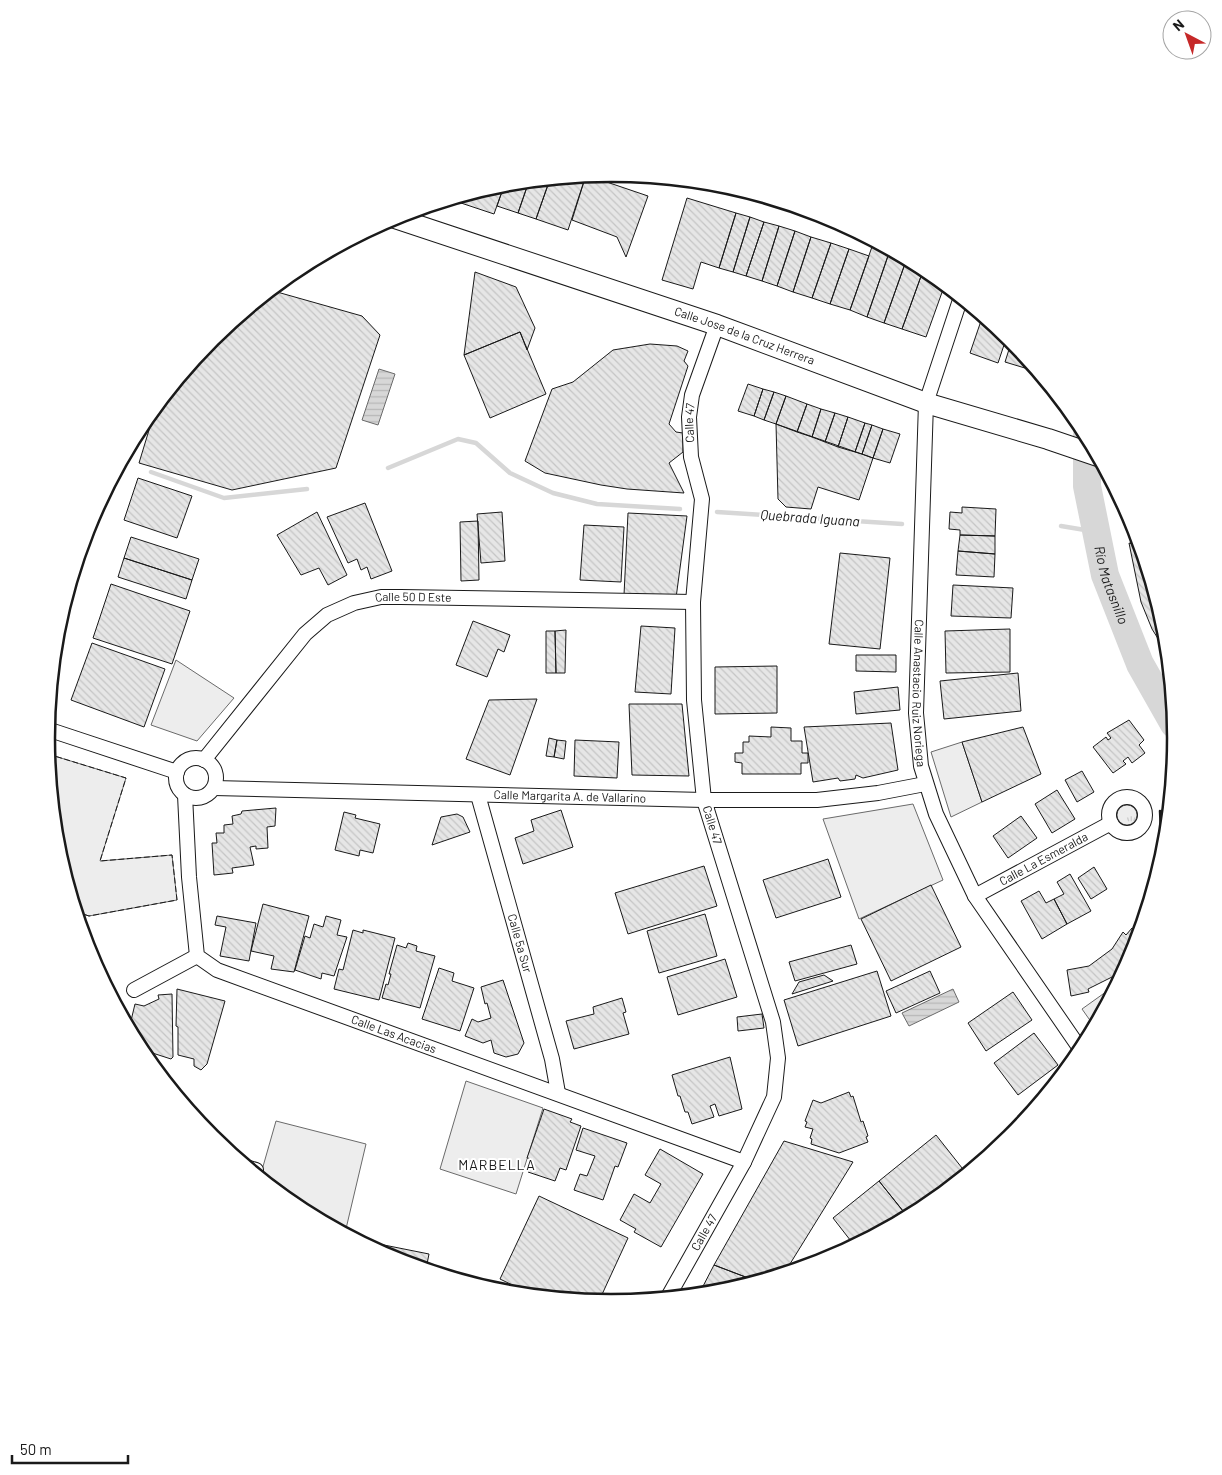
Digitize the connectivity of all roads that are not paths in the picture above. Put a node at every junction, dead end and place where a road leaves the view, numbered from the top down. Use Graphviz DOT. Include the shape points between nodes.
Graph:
graph roads {
  1 [pos="405,221"];
  2 [pos="959,304"];
  3 [pos="717,325"];
  4 [pos="926,403"];
  5 [pos="1088,452"];
  6 [pos="693,602"];
  7 [pos="55,732"];
  8 [pos="204,760"];
  9 [pos="177,772"];
  10 [pos="925,784"];
  11 [pos="214,788"];
  12 [pos="185,795"];
  13 [pos="478,795"];
  14 [pos="704,800"];
  15 [pos="1111,823"];
  16 [pos="975,896"];
  17 [pos="197,956"];
  18 [pos="134,990"];
  19 [pos="1076,1042"];
  20 [pos="558,1093"];
  21 [pos="744,1162"];
  22 [pos="672,1290"];
  1 -- 3 [label="street, Calle Jose de la Cruz Herrera"];
  2 -- 4 [label="street, Calle Anastacio Ruiz Noriega"];
  3 -- 4 [label="street, Calle Jose de la Cruz Herrera"];
  3 -- 6 [label="street, Calle 47" via="692,395 689,417 691,457 702,499"];
  4 -- 5 [label="street, Calle Jose de la Cruz Herrera"];
  4 -- 10 [label="street, Calle Anastacio Ruiz Noriega" via="916,713"];
  6 -- 8 [label="street, Calle 50 D Este" via="401,596 354,603 327,615 305,634"];
  6 -- 14 [label="street, Calle 47" via="694,700"];
  7 -- 9 [label="street"];
  8 -- 9 [label="street" via="191,759"];
  8 -- 11 [label="street" via="214,769"];
  9 -- 12 [label="street" via="177,785"];
  10 -- 14 [label="street, Calle Margarita A. de Vallarino" via="817,800"];
  10 -- 16 [label="street, Calle Anastacio Ruiz Noriega"];
  11 -- 12 [label="street" via="198,799"];
  11 -- 13 [label="street, Calle Margarita A. de Vallarino"];
  12 -- 17 [label="street"];
  13 -- 14 [label="street, Calle Margarita A. de Vallarino"];
  13 -- 20 [label="street, Calle 5a Sur" via="552,1059"];
  14 -- 21 [label="street, Calle 47" via="773,1022 778,1058 774,1097"];
  15 -- 16 [label="street, Calle La Esmeralda"];
  16 -- 19 [label="street, Calle Anastacio Ruiz Noriega"];
  17 -- 18 [label="street"];
  17 -- 20 [label="street, Calle Las Acacias" via="217,970"];
  20 -- 21 [label="street, Calle Las Acacias"];
  21 -- 22 [label="street, Calle 47"];
}
